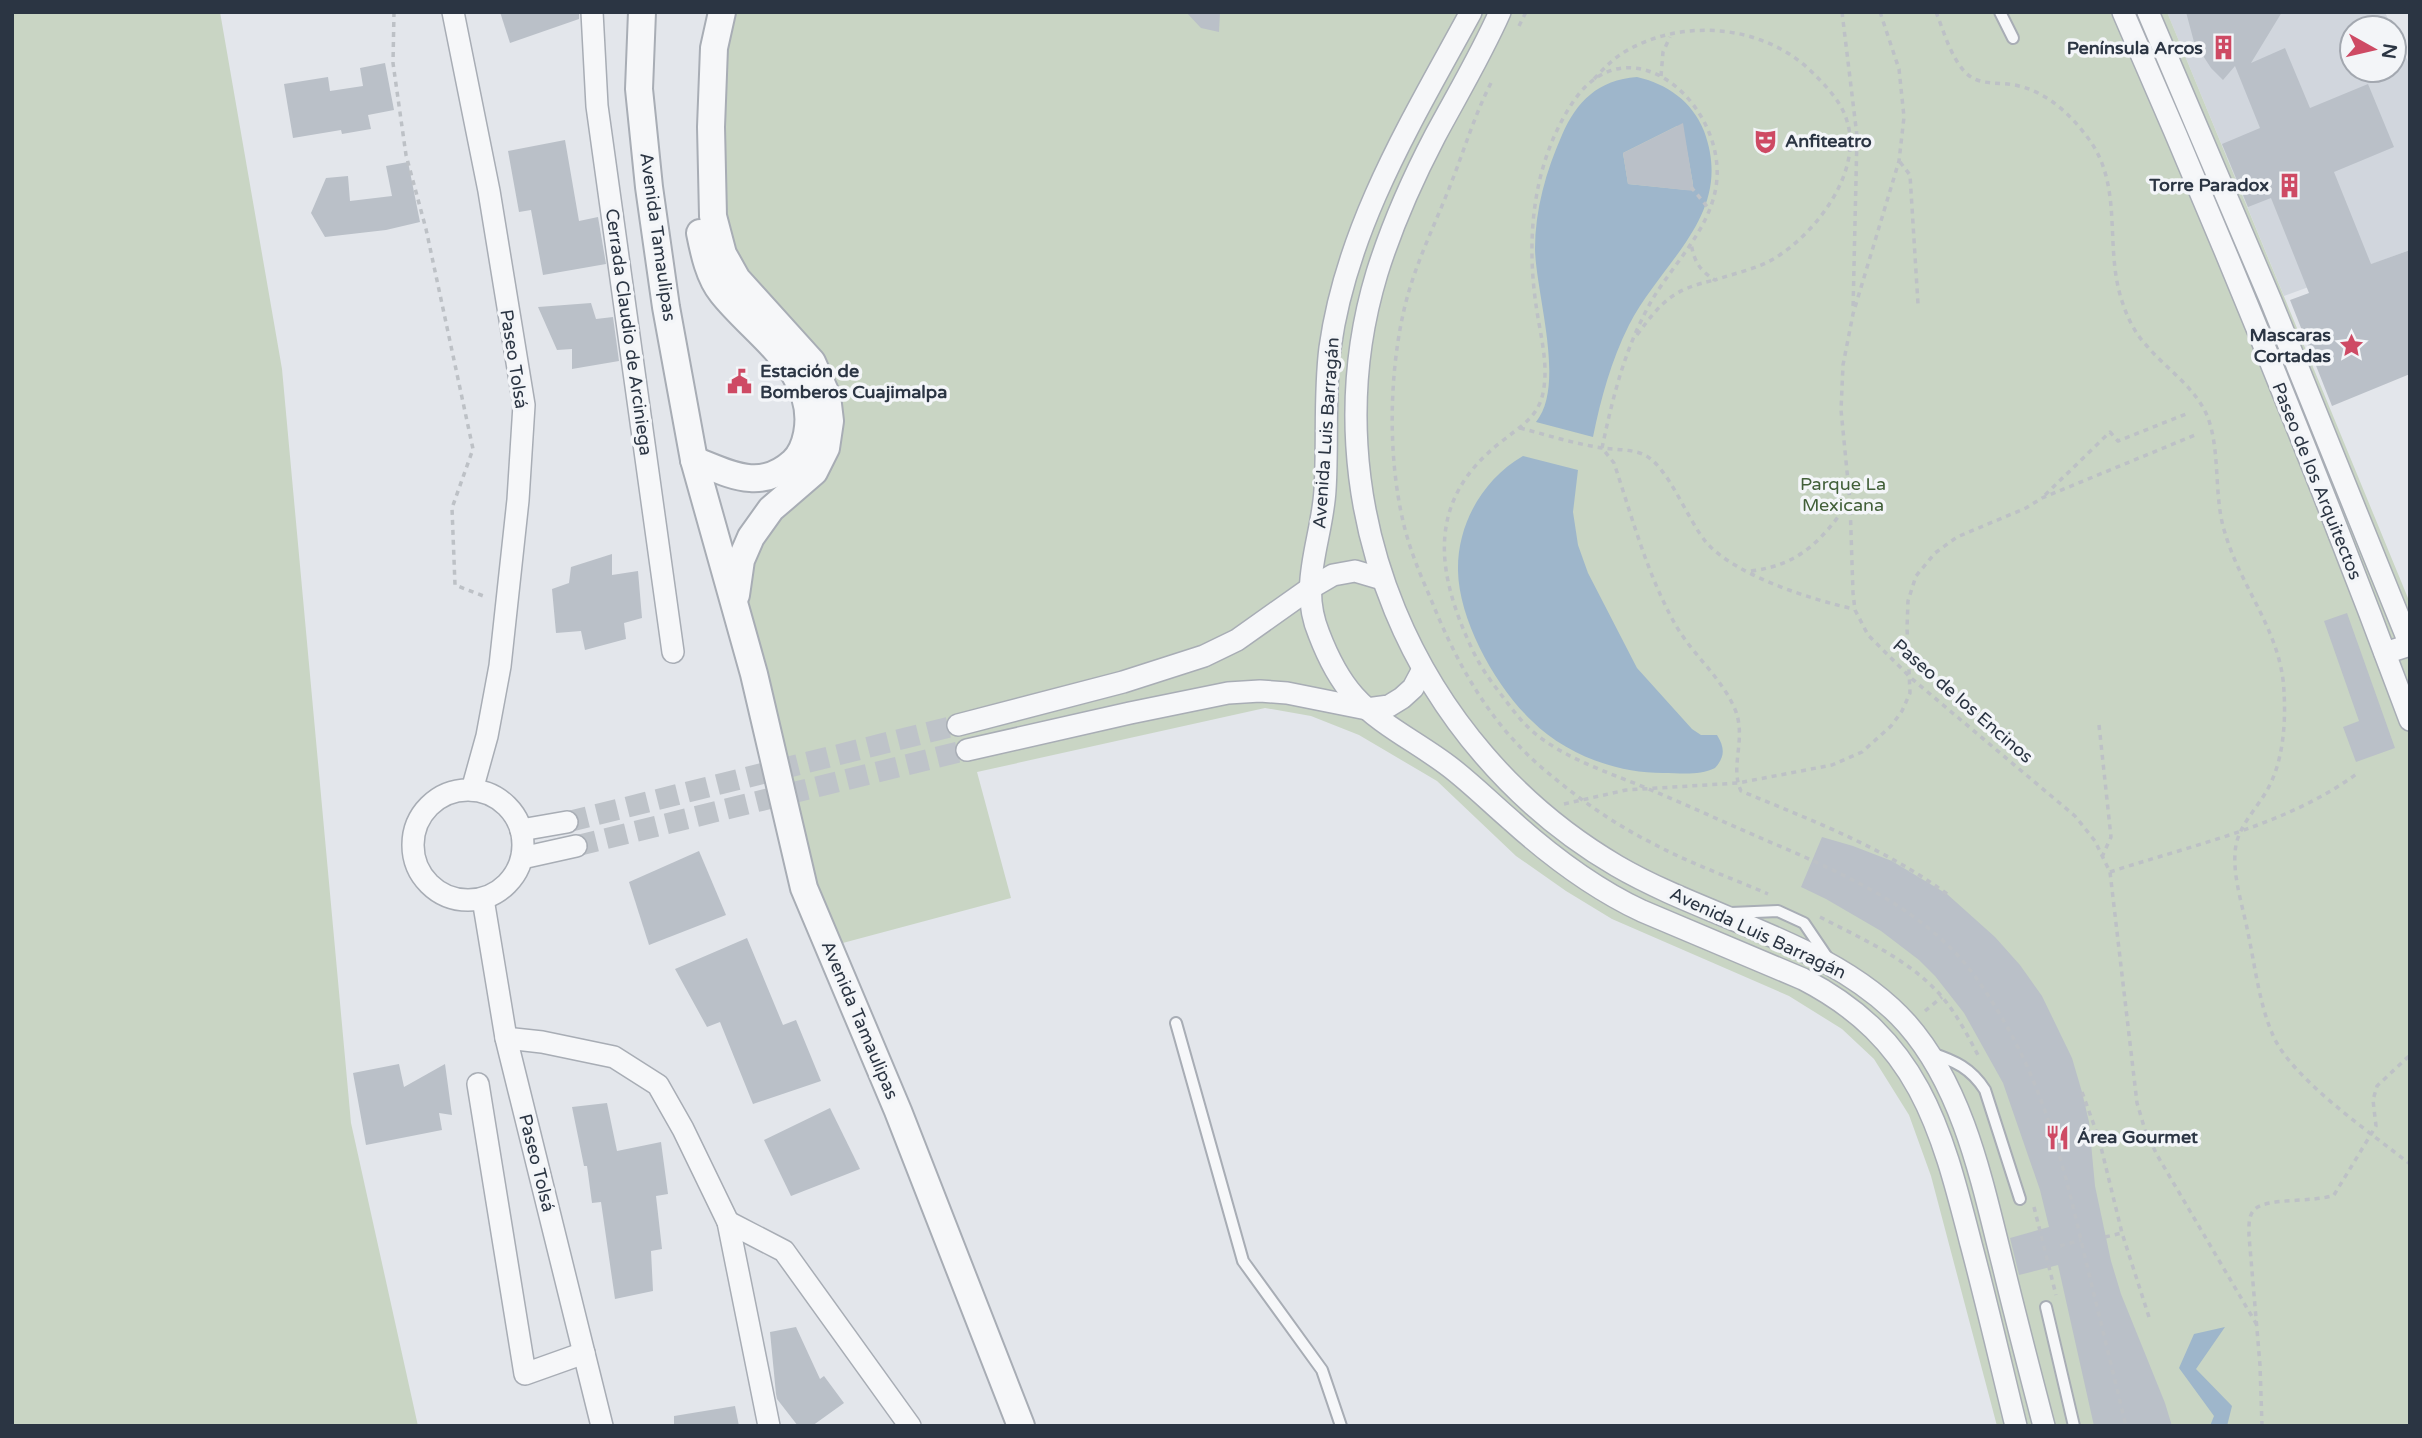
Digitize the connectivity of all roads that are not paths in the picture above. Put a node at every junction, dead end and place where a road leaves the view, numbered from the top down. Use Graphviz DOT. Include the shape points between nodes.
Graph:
graph roads {
  1 [pos="453,12"];
  2 [pos="592,12"];
  3 [pos="642,12"];
  4 [pos="704,12"];
  5 [pos="722,12"];
  6 [pos="1471,12"];
  7 [pos="1500,12"];
  8 [pos="2000,12"];
  9 [pos="2123,12"];
  10 [pos="2148,12"];
  11 [pos="2013,38"];
  12 [pos="2191,143"];
  13 [pos="694,460"];
  14 [pos="1382,579"];
  15 [pos="1309,589"];
  16 [pos="734,604"];
  17 [pos="2410,645"];
  18 [pos="673,652"];
  19 [pos="2385,653"];
  20 [pos="1422,671"];
  21 [pos="1367,709"];
  22 [pos="2410,720"];
  23 [pos="958,725"];
  24 [pos="967,750"];
  25 [pos="472,790"];
  26 [pos="567,821"];
  27 [pos="521,830"];
  28 [pos="576,846"];
  29 [pos="522,858"];
  30 [pos="483,899"];
  31 [pos="1176,1023"];
  32 [pos="506,1038"];
  33 [pos="1922,1044"];
  34 [pos="1895,1051"];
  35 [pos="478,1084"];
  36 [pos="2020,1199"];
  37 [pos="728,1222"];
  38 [pos="2046,1307"];
  39 [pos="584,1353"];
  40 [pos="602,1426"];
  41 [pos="769,1426"];
  42 [pos="910,1426"];
  43 [pos="1021,1426"];
  44 [pos="1341,1426"];
  45 [pos="2016,1426"];
  46 [pos="2044,1426"];
  47 [pos="2074,1426"];
  1 -- 25 [label="street, Paseo Tolsá" via="489,191 524,405 507,606 487,736"];
  2 -- 18 [label="street, Cerrada Claudio de Arciniega" via="597,106"];
  3 -- 13 [label="street, Avenida Tamaulipas" via="639,89 649,187"];
  4 -- 13 [label="street" via="694,129 697,220 706,261 721,292 795,374 808,400 810,421 797,458 782,472 763,479 743,478"];
  5 -- 16 [label="street, Avenida Tamaulipas" via="714,48 710,127 713,216 719,241 737,279 812,362 827,396 830,421 826,448 814,472 771,509 751,537 741,560"];
  6 -- 15 [label="street, Avenida Luis Barragán" via="1386,170 1347,271 1326,385 1325,490"];
  7 -- 14 [label="street, Avenida Luis Barragán" via="1406,195 1368,303 1357,383 1357,455"];
  8 -- 11 [label="lane"];
  9 -- 12 [label="street, Paseo de los Arquitectos"];
  10 -- 12 [label="street, Paseo de los Arquitectos"];
  12 -- 17 [label="street, Paseo de los Arquitectos" via="2271,301"];
  12 -- 19 [label="street, Paseo de los Arquitectos"];
  13 -- 16 [label="street, Avenida Tamaulipas"];
  14 -- 15 [label="street" via="1343,571"];
  14 -- 20 [label="street, Avenida Luis Barragán"];
  15 -- 21 [label="street, Avenida Luis Barragán" via="1310,608 1337,671"];
  15 -- 23 [label="street" via="1237,640 1186,663"];
  16 -- 43 [label="street, Avenida Tamaulipas" via="804,888 898,1111"];
  17 -- 19 [label="street"];
  19 -- 22 [label="street, Paseo de los Arquitectos"];
  20 -- 21 [label="street, Avenida Luis Barragán" via="1402,698 1389,706"];
  20 -- 33 [label="street, Avenida Luis Barragán" via="1474,745 1520,794 1570,836 1634,876 1832,965 1875,994"];
  21 -- 24 [label="street, Avenida Luis Barragán" via="1287,693 1228,693"];
  21 -- 34 [label="street, Avenida Luis Barragán" via="1458,773 1553,856 1600,889 1828,992"];
  25 -- 27 [label="street" via="508,806"];
  25 -- 30 [label="street" via="448,793 428,807 415,827 413,851 420,874 437,891 459,901"];
  26 -- 27 [label="street"];
  27 -- 29 [label="street"];
  28 -- 29 [label="street"];
  29 -- 30 [label="street" via="508,884"];
  30 -- 32 [label="street, Paseo Tolsá"];
  31 -- 44 [label="lane" via="1243,1261 1322,1370"];
  32 -- 37 [label="street" via="614,1057 658,1086"];
  32 -- 39 [label="street, Paseo Tolsá"];
  33 -- 34 [label="street"];
  33 -- 36 [label="lane" via="1964,1065 1980,1083 1992,1107"];
  33 -- 46 [label="street, Avenida Luis Barragán" via="1960,1116 1973,1154"];
  34 -- 45 [label="street, Avenida Luis Barragán" via="1929,1108 1951,1165"];
  35 -- 39 [label="street" via="525,1374"];
  37 -- 41 [label="street"];
  37 -- 42 [label="street" via="784,1251"];
  38 -- 47 [label="lane"];
  39 -- 40 [label="street, Paseo Tolsá"];
}
